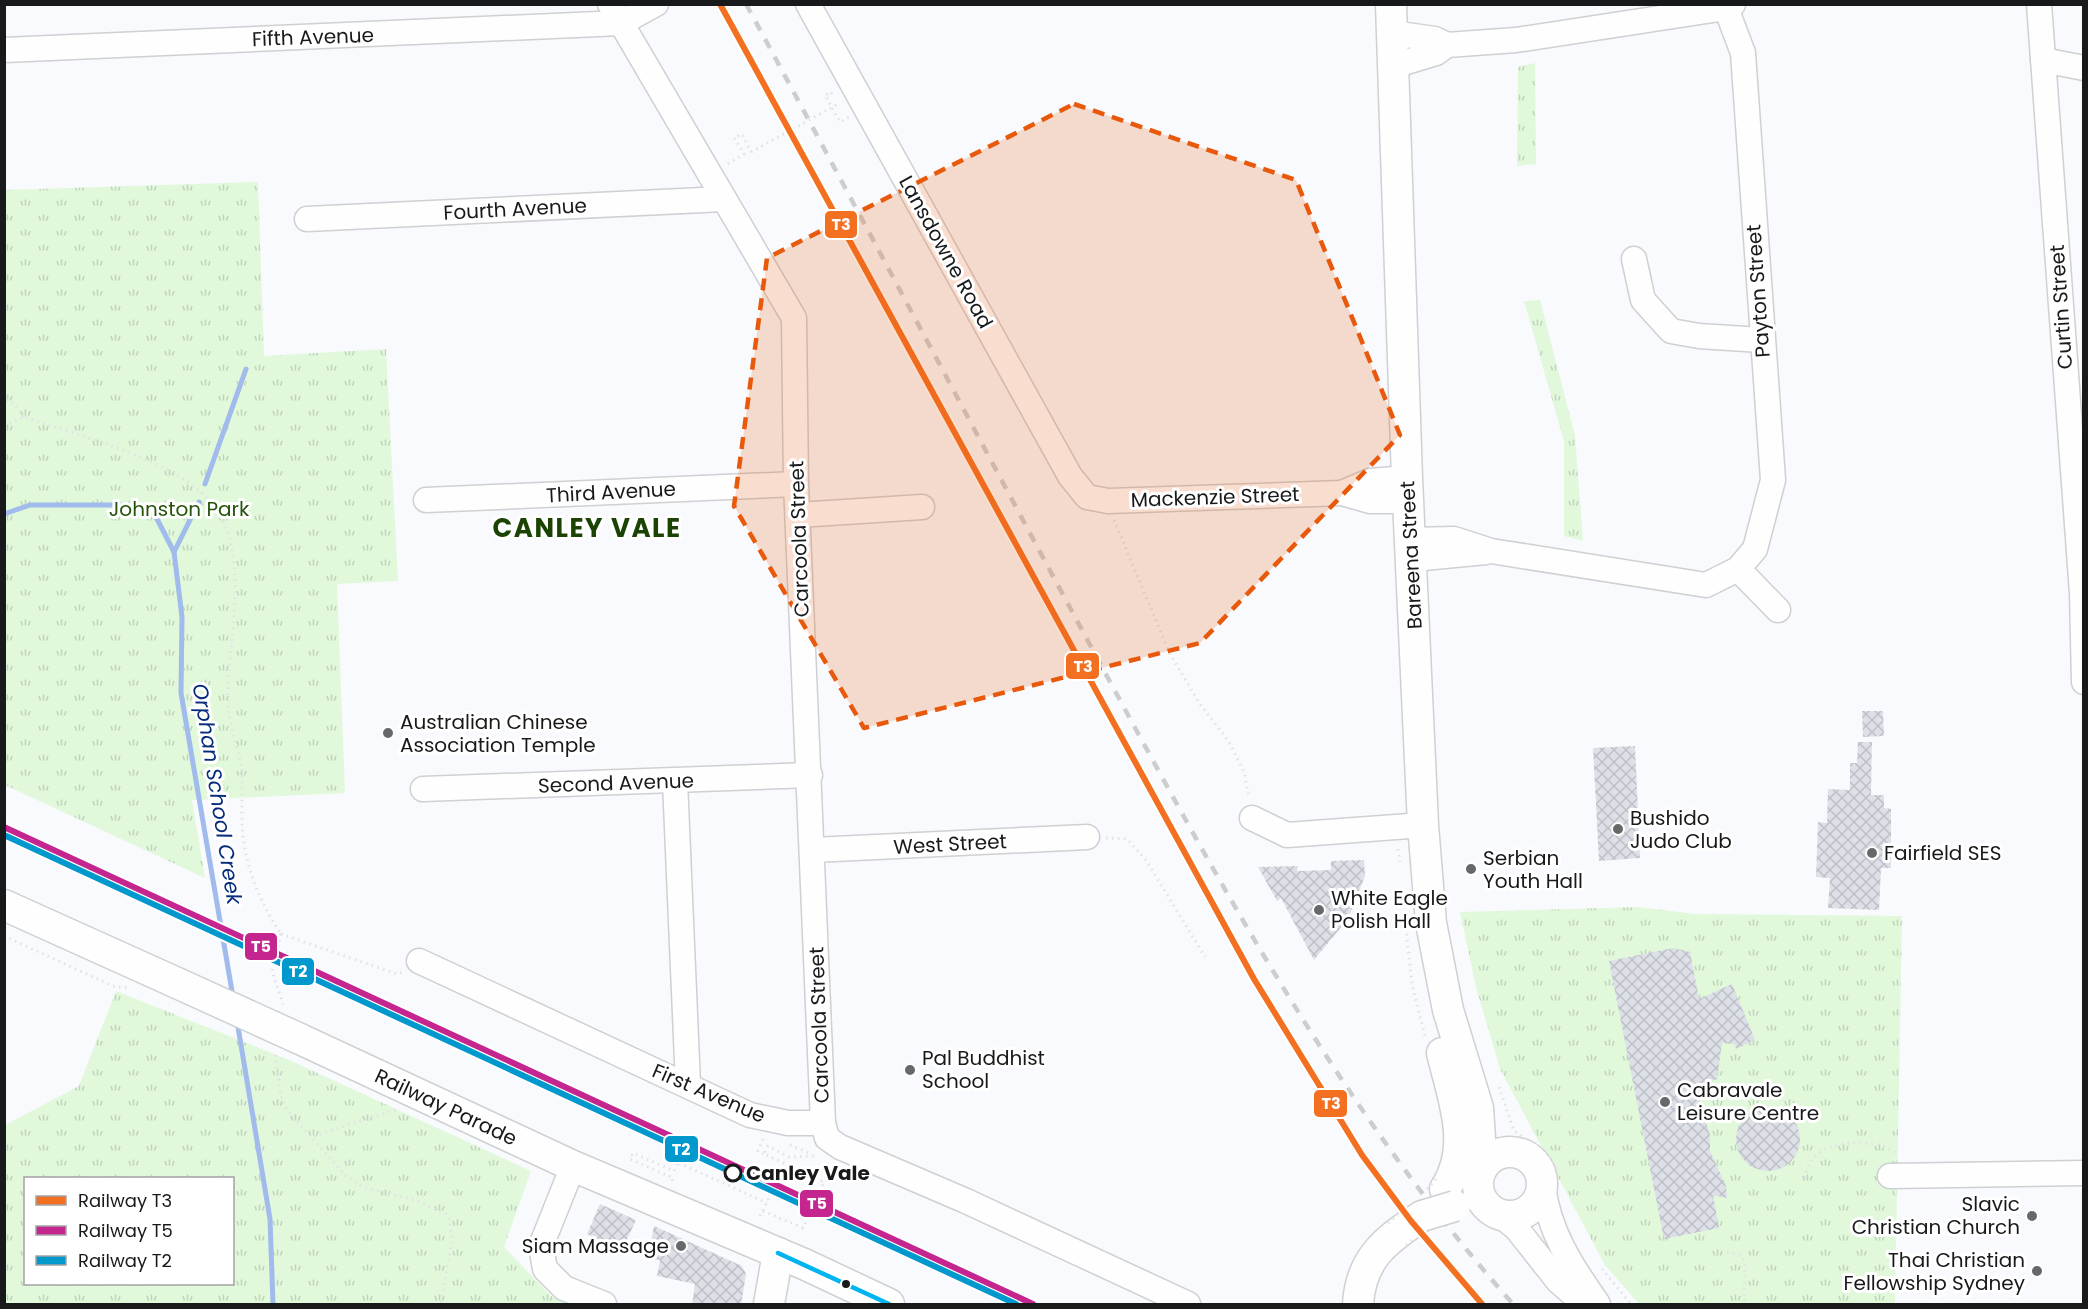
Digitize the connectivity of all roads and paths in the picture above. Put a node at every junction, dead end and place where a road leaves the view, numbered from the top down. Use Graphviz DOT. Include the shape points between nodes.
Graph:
graph roads {
  1 [pos="656,4"];
  2 [pos="808,4"];
  3 [pos="2039,4"];
  4 [pos="1730,6"];
  5 [pos="616,14"];
  6 [pos="1391,19"];
  7 [pos="1447,45"];
  8 [pos="4,50"];
  9 [pos="2043,60"];
  10 [pos="1393,66"];
  11 [pos="2084,68"];
  12 [pos="832,108"];
  13 [pos="744,154"];
  14 [pos="724,199"];
  15 [pos="307,219"];
  16 [pos="1634,259"];
  17 [pos="1761,340"];
  18 [pos="4,393"];
  19 [pos="24,417"];
  20 [pos="4,426"];
  21 [pos="796,484"];
  22 [pos="1407,490"];
  23 [pos="1098,499"];
  24 [pos="426,500"];
  25 [pos="922,507"];
  26 [pos="798,515"];
  27 [pos="1412,550"];
  28 [pos="1738,569"];
  29 [pos="1778,610"];
  30 [pos="2084,682"];
  31 [pos="810,775"];
  32 [pos="675,781"];
  33 [pos="423,789"];
  34 [pos="1252,818"];
  35 [pos="1423,825"];
  36 [pos="1087,837"];
  37 [pos="1398,849"];
  38 [pos="813,850"];
  39 [pos="1400,863"];
  40 [pos="4,905"];
  41 [pos="1418,913"];
  42 [pos="4,936"];
  43 [pos="1205,957"];
  44 [pos="413,965"];
  45 [pos="136,990"];
  46 [pos="1427,1046"];
  47 [pos="688,1086"];
  48 [pos="1486,1089"];
  49 [pos="402,1106"];
  50 [pos="823,1123"];
  51 [pos="762,1142"];
  52 [pos="764,1154"];
  53 [pos="1903,1154"];
  54 [pos="1526,1155"];
  55 [pos="817,1156"];
  56 [pos="681,1157"];
  57 [pos="678,1162"];
  58 [pos="785,1164"];
  59 [pos="573,1166"];
  60 [pos="1481,1171"];
  61 [pos="2084,1173"];
  62 [pos="1890,1176"];
  63 [pos="673,1178"];
  64 [pos="1805,1178"];
  65 [pos="778,1180"];
  66 [pos="1551,1181"];
  67 [pos="1440,1195"];
  68 [pos="769,1198"];
  69 [pos="767,1203"];
  70 [pos="763,1211"];
  71 [pos="1496,1212"];
  72 [pos="760,1216"];
  73 [pos="790,1223"];
  74 [pos="1398,1234"];
  75 [pos="787,1243"];
  76 [pos="1727,1252"];
  77 [pos="1597,1262"];
  78 [pos="441,1305"];
  79 [pos="604,1305"];
  80 [pos="769,1305"];
  81 [pos="889,1305"];
  82 [pos="1188,1305"];
  83 [pos="1358,1305"];
  84 [pos="1377,1305"];
  85 [pos="1584,1305"];
  86 [pos="1598,1305"];
  87 [pos="1631,1305"];
  88 [pos="1744,1305"];
  1 -- 5 [label="street"];
  2 -- 23 [label="street, Lansdowne Road" via="1070,476"];
  3 -- 9 [label="street, Curtin Street"];
  4 -- 7 [label="street, Payton Street" via="1516,40"];
  4 -- 17 [label="street, Payton Street" via="1743,53"];
  5 -- 8 [label="street, Fifth Avenue"];
  5 -- 14 [label="street, Carcoola Street"];
  6 -- 7 [label="street, Payton Street"];
  6 -- 10 [label="main road, Bareena Street"];
  7 -- 10 [label="street, Payton Street" via="1436,53"];
  9 -- 11 [label="street"];
  9 -- 30 [label="street, Curtin Street" via="2082,593"];
  10 -- 22 [label="main road, Bareena Street"];
  12 -- 13 [label="path, bridge" via="825,95 831,92 838,104 751,152 742,134 734,138"];
  14 -- 15 [label="street, Fourth Avenue"];
  14 -- 21 [label="street, Carcoola Street" via="794,318"];
  16 -- 17 [label="street" via="1643,300 1671,331"];
  17 -- 28 [label="street, Payton Street" via="1773,480 1755,549"];
  18 -- 19 [label="path"];
  19 -- 20 [label="path"];
  19 -- 44 [label="path" via="163,466 207,497 224,526 232,551 236,582 228,706 241,768 246,861 265,909 281,934 397,974"];
  21 -- 24 [label="street, Third Avenue"];
  21 -- 26 [label="street, Carcoola Street"];
  22 -- 23 [label="street, Mackenzie Street" via="1370,501 1342,493"];
  22 -- 27 [label="main road, Bareena Street"];
  23 -- 34 [label="path" via="1116,527 1169,652 1200,704 1229,742 1244,772"];
  25 -- 26 [label="street"];
  26 -- 31 [label="street, Carcoola Street"];
  27 -- 28 [label="street, Payton Street" via="1458,557 1491,551 1706,585"];
  27 -- 35 [label="main road, Bareena Street"];
  28 -- 29 [label="street"];
  31 -- 32 [label="street, Second Avenue"];
  31 -- 38 [label="street, Carcoola Street"];
  32 -- 33 [label="street, Second Avenue"];
  32 -- 47 [label="street"];
  34 -- 35 [label="street" via="1287,835"];
  35 -- 41 [label="main road, Bareena Street"];
  36 -- 38 [label="street, West Street"];
  36 -- 43 [label="path" via="1127,839 1146,860"];
  37 -- 39 [label="path"];
  38 -- 50 [label="street, Carcoola Street"];
  40 -- 59 [label="main road, Railway Parade, bridge"];
  41 -- 46 [label="path" via="1412,984"];
  41 -- 48 [label="main road, Bareena Street" via="1448,1010"];
  41 -- 67 [label="main road" via="1460,1133 1458,1164"];
  42 -- 45 [label="path" via="113,986"];
  44 -- 47 [label="street, First Avenue"];
  47 -- 50 [label="street, First Avenue" via="762,1118"];
  48 -- 54 [label="main road, Bareena Street" via="1497,1131"];
  48 -- 60 [label="main road, Bareena Street"];
  48 -- 66 [label="path" via="1514,1131 1545,1151 1553,1161"];
  49 -- 78 [label="path" via="395,1112 313,1136 344,1174 363,1187 440,1210 450,1222 452,1239"];
  50 -- 82 [label="street" via="827,1138 840,1148 966,1201"];
  51 -- 52 [label="path" via="758,1151"];
  52 -- 55 [label="path" via="768,1146 789,1157"];
  52 -- 58 [label="path"];
  53 -- 64 [label="path" via="1869,1144 1827,1147 1812,1156"];
  54 -- 60 [label="main road" via="1505,1152 1492,1157"];
  54 -- 66 [label="main road"];
  56 -- 57 [label="path"];
  57 -- 63 [label="path" via="674,1171 633,1153 630,1159"];
  57 -- 69 [label="path"];
  58 -- 65 [label="path"];
  58 -- 73 [label="path" via="824,1182 803,1228"];
  59 -- 75 [label="main road, Railway Parade"];
  59 -- 79 [label="street" via="541,1246 545,1269 564,1288"];
  60 -- 67 [label="main road"];
  60 -- 71 [label="main road" via="1480,1194"];
  61 -- 62 [label="street"];
  66 -- 71 [label="main road" via="1526,1212 1512,1216"];
  66 -- 86 [label="street" via="1545,1209 1555,1234"];
  67 -- 71 [label="main road"];
  67 -- 74 [label="main road"];
  68 -- 69 [label="path"];
  69 -- 70 [label="path"];
  70 -- 72 [label="path"];
  70 -- 73 [label="path"];
  71 -- 85 [label="street"];
  73 -- 75 [label="path" via="798,1228"];
  74 -- 83 [label="main road" via="1368,1262"];
  74 -- 84 [label="main road" via="1382,1264"];
  75 -- 80 [label="main road"];
  75 -- 81 [label="main road, Railway Parade"];
  76 -- 88 [label="path" via="1740,1255 1745,1261"];
  77 -- 87 [label="path"];
}
